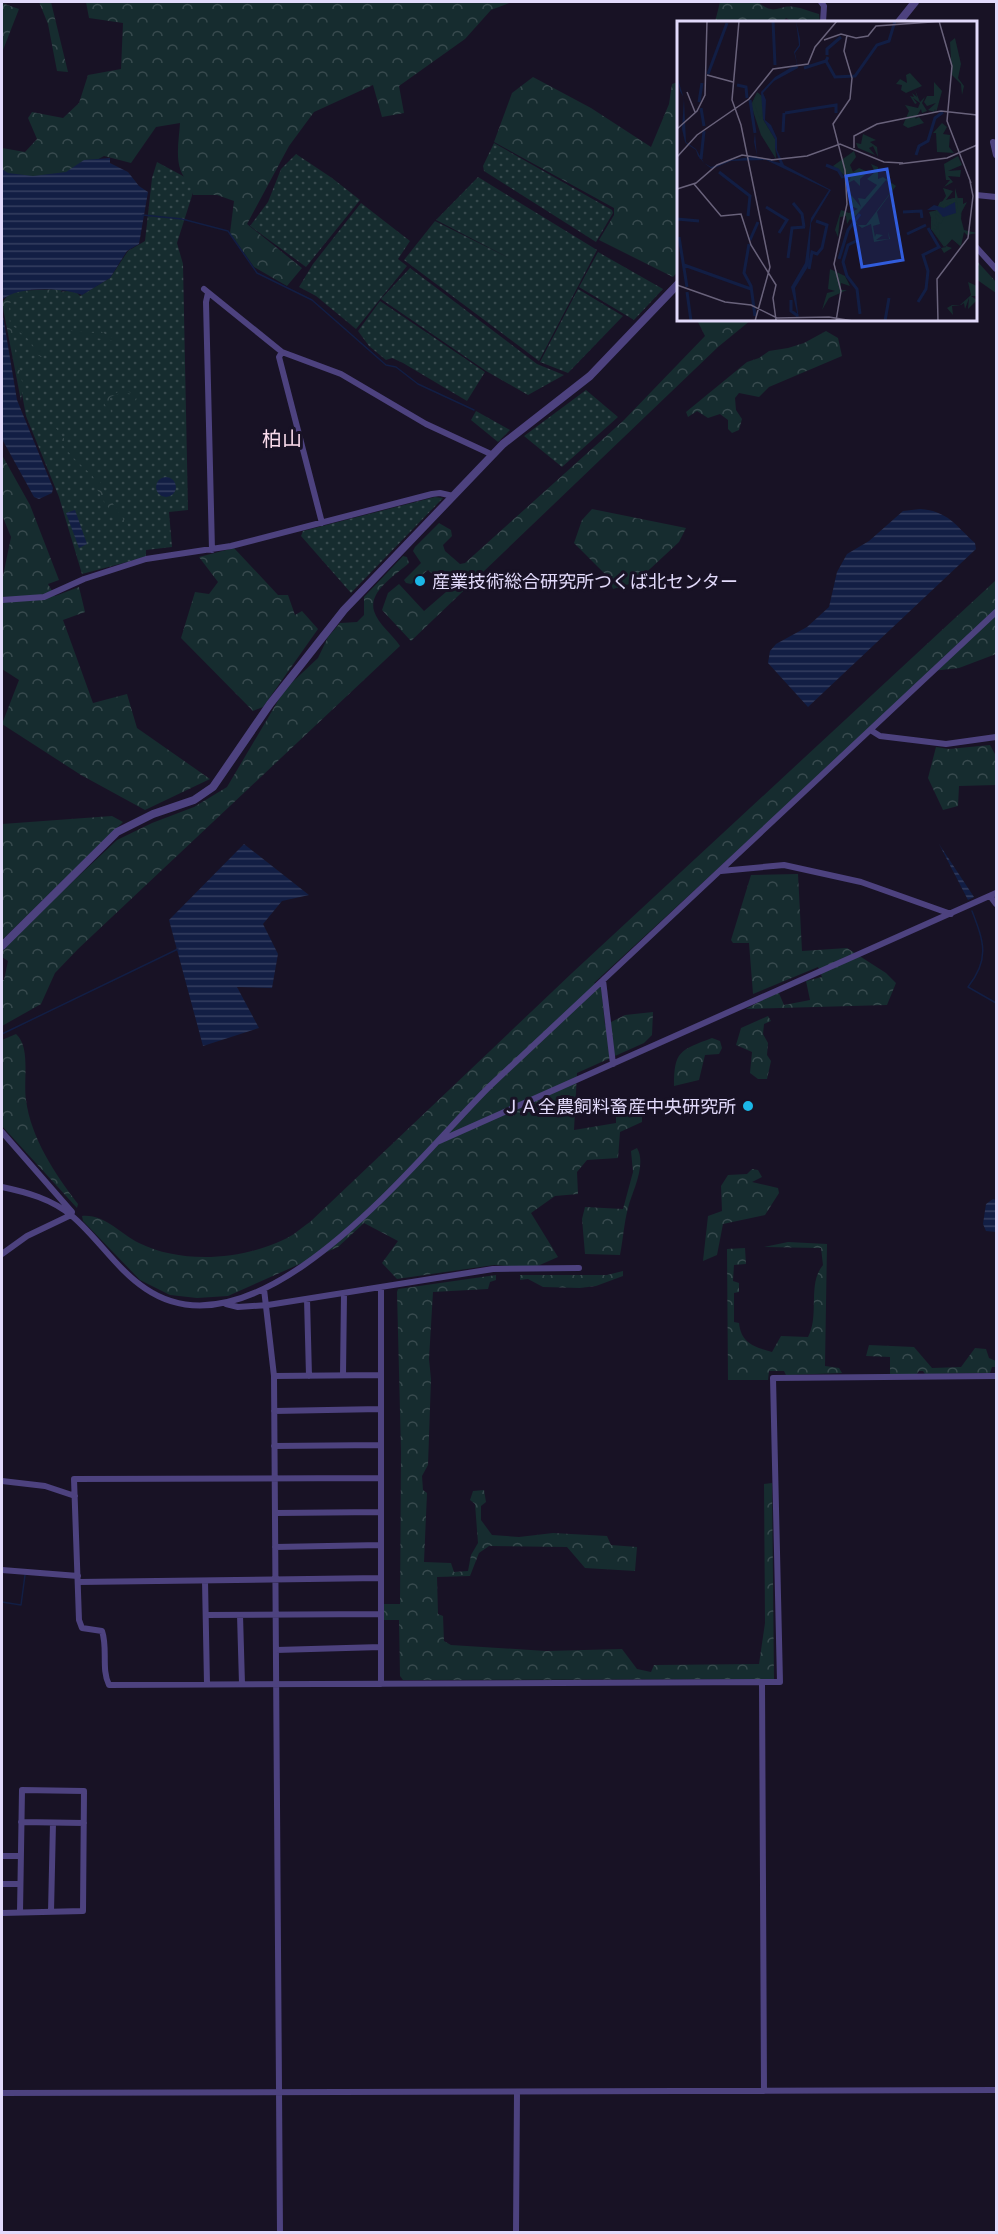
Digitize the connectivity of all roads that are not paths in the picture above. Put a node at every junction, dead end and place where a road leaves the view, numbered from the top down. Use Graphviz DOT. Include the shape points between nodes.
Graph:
graph roads {
  1 [pos="821,2"];
  2 [pos="915,2"];
  3 [pos="823,21"];
  4 [pos="900,21"];
  5 [pos="993,142"];
  6 [pos="996,155"];
  7 [pos="977,195"];
  8 [pos="996,197"];
  9 [pos="977,249"];
  10 [pos="996,269"];
  11 [pos="677,285"];
  12 [pos="282,352"];
  13 [pos="493,455"];
  14 [pos="453,496"];
  15 [pos="322,523"];
  16 [pos="212,550"];
  17 [pos="2,600"];
  18 [pos="996,612"];
  19 [pos="872,731"];
  20 [pos="996,736"];
  21 [pos="720,871"];
  22 [pos="993,895"];
  23 [pos="996,904"];
  24 [pos="951,914"];
  25 [pos="2,946"];
  26 [pos="603,980"];
  27 [pos="613,1064"];
  28 [pos="2,1132"];
  29 [pos="436,1142"];
  30 [pos="2,1187"];
  31 [pos="72,1215"];
  32 [pos="2,1254"];
  33 [pos="579,1268"];
  34 [pos="381,1288"];
  35 [pos="264,1289"];
  36 [pos="344,1294"];
  37 [pos="307,1299"];
  38 [pos="225,1303"];
  39 [pos="267,1305"];
  40 [pos="343,1375"];
  41 [pos="381,1375"];
  42 [pos="273,1376"];
  43 [pos="309,1376"];
  44 [pos="996,1376"];
  45 [pos="381,1410"];
  46 [pos="274,1411"];
  47 [pos="381,1445"];
  48 [pos="274,1446"];
  49 [pos="381,1478"];
  50 [pos="274,1479"];
  51 [pos="2,1481"];
  52 [pos="75,1496"];
  53 [pos="381,1512"];
  54 [pos="275,1513"];
  55 [pos="381,1545"];
  56 [pos="275,1547"];
  57 [pos="2,1570"];
  58 [pos="381,1578"];
  59 [pos="78,1579"];
  60 [pos="205,1581"];
  61 [pos="275,1581"];
  62 [pos="276,1614"];
  63 [pos="381,1614"];
  64 [pos="206,1615"];
  65 [pos="240,1615"];
  66 [pos="381,1647"];
  67 [pos="276,1650"];
  68 [pos="762,1682"];
  69 [pos="207,1684"];
  70 [pos="242,1684"];
  71 [pos="276,1684"];
  72 [pos="381,1684"];
  73 [pos="21,1822"];
  74 [pos="53,1823"];
  75 [pos="84,1823"];
  76 [pos="2,1856"];
  77 [pos="20,1856"];
  78 [pos="2,1884"];
  79 [pos="20,1884"];
  80 [pos="20,1912"];
  81 [pos="51,1912"];
  82 [pos="2,1913"];
  83 [pos="996,2090"];
  84 [pos="764,2091"];
  85 [pos="517,2092"];
  86 [pos="2,2093"];
  87 [pos="279,2094"];
  88 [pos="280,2232"];
  89 [pos="516,2232"];
  1 -- 3 [label="street"];
  2 -- 4 [label="street"];
  5 -- 6 [label="street"];
  7 -- 8 [label="street"];
  9 -- 10 [label="street"];
  11 -- 13 [label="street" via="590,376"];
  12 -- 13 [label="street" via="341,374 417,419"];
  12 -- 15 [label="street" via="279,357"];
  12 -- 16 [label="street" via="206,291"];
  13 -- 14 [label="street"];
  14 -- 15 [label="street" via="432,494"];
  14 -- 25 [label="street" via="344,610 270,704 213,787 194,800 117,832"];
  15 -- 16 [label="street"];
  16 -- 17 [label="street" via="146,559 44,597"];
  18 -- 19 [label="street"];
  19 -- 20 [label="street" via="880,736 946,744"];
  19 -- 21 [label="street"];
  21 -- 24 [label="street" via="784,865 861,882"];
  21 -- 26 [label="street"];
  22 -- 23 [label="street"];
  22 -- 24 [label="street"];
  24 -- 27 [label="street"];
  26 -- 27 [label="street"];
  26 -- 29 [label="street"];
  27 -- 29 [label="street"];
  28 -- 31 [label="street" via="70,1206"];
  29 -- 35 [label="street" via="342,1236"];
  30 -- 31 [label="street" via="34,1195"];
  31 -- 32 [label="street" via="27,1236"];
  31 -- 38 [label="street" via="135,1281 150,1291 168,1300 194,1305"];
  33 -- 34 [label="street" via="493,1269"];
  34 -- 36 [label="street"];
  34 -- 41 [label="street"];
  35 -- 38 [label="street"];
  35 -- 39 [label="street"];
  36 -- 37 [label="street"];
  36 -- 40 [label="street"];
  37 -- 39 [label="street"];
  37 -- 43 [label="street"];
  38 -- 39 [label="street" via="238,1307"];
  39 -- 42 [label="street"];
  40 -- 41 [label="street"];
  40 -- 43 [label="street"];
  41 -- 45 [label="street"];
  42 -- 43 [label="street"];
  42 -- 46 [label="street"];
  44 -- 68 [label="street" via="773,1378 780,1682"];
  45 -- 46 [label="street"];
  45 -- 47 [label="street"];
  46 -- 48 [label="street"];
  47 -- 48 [label="street"];
  47 -- 49 [label="street"];
  48 -- 50 [label="street"];
  49 -- 50 [label="street"];
  49 -- 53 [label="street"];
  50 -- 52 [label="street" via="74,1479"];
  50 -- 54 [label="street"];
  51 -- 52 [label="street" via="45,1486"];
  52 -- 59 [label="street"];
  53 -- 54 [label="street"];
  53 -- 55 [label="street"];
  54 -- 56 [label="street"];
  55 -- 56 [label="street"];
  55 -- 58 [label="street"];
  56 -- 61 [label="street"];
  57 -- 59 [label="street"];
  58 -- 61 [label="street"];
  58 -- 63 [label="street"];
  59 -- 60 [label="street"];
  59 -- 69 [label="street" via="82,1628 102,1631 109,1685"];
  60 -- 61 [label="street"];
  60 -- 64 [label="street"];
  61 -- 62 [label="street"];
  62 -- 63 [label="street"];
  62 -- 65 [label="street"];
  62 -- 67 [label="street"];
  63 -- 66 [label="street"];
  64 -- 65 [label="street"];
  64 -- 69 [label="street"];
  65 -- 70 [label="street"];
  66 -- 67 [label="street"];
  66 -- 72 [label="street"];
  67 -- 71 [label="street"];
  68 -- 72 [label="street"];
  68 -- 84 [label="street"];
  69 -- 70 [label="street"];
  70 -- 71 [label="street"];
  71 -- 72 [label="street"];
  71 -- 87 [label="street"];
  73 -- 74 [label="street"];
  73 -- 75 [label="street" via="22,1790 84,1791"];
  73 -- 77 [label="street"];
  74 -- 75 [label="street"];
  74 -- 81 [label="street"];
  75 -- 81 [label="street" via="83,1911"];
  76 -- 77 [label="street"];
  77 -- 79 [label="street"];
  78 -- 79 [label="street"];
  79 -- 80 [label="street"];
  80 -- 81 [label="street"];
  80 -- 82 [label="street"];
  83 -- 84 [label="street"];
  84 -- 85 [label="street"];
  85 -- 87 [label="street"];
  85 -- 89 [label="street"];
  86 -- 87 [label="street"];
  87 -- 88 [label="street"];
}
